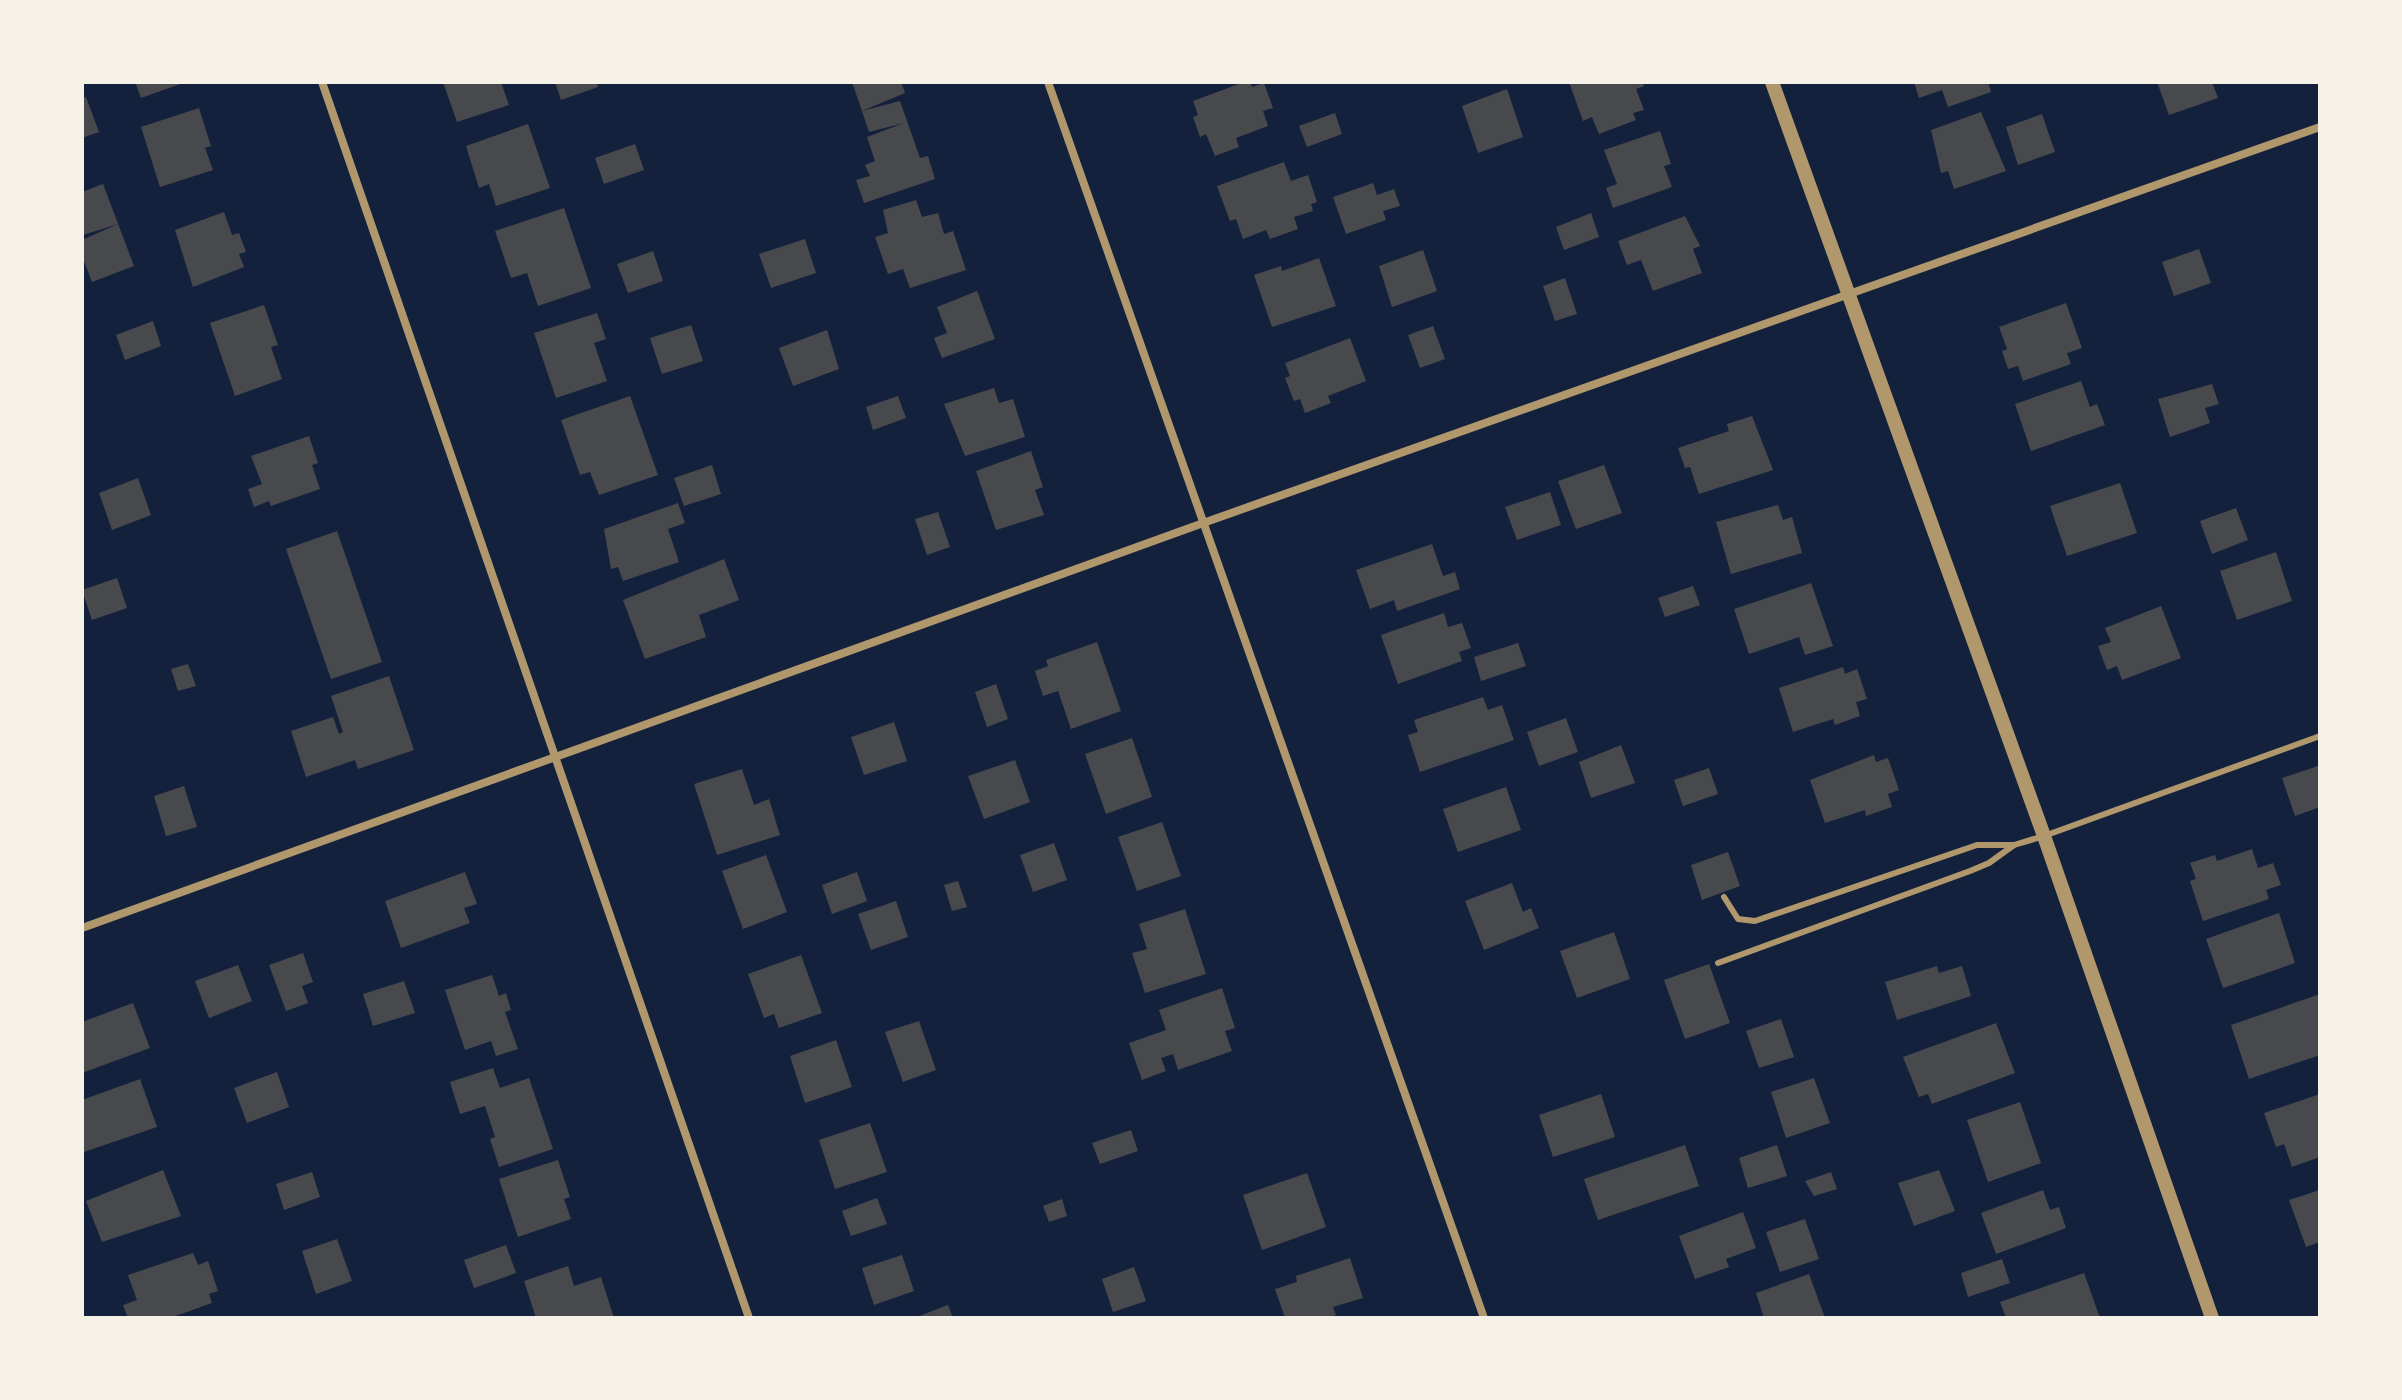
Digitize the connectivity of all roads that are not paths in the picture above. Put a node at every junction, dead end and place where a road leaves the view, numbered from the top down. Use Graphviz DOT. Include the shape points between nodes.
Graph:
graph roads {
  1 [pos="322,82"];
  2 [pos="1048,82"];
  3 [pos="1772,82"];
  4 [pos="2320,127"];
  5 [pos="1847,297"];
  6 [pos="1206,522"];
  7 [pos="2320,736"];
  8 [pos="553,758"];
  9 [pos="2044,836"];
  10 [pos="2014,845"];
  11 [pos="1724,897"];
  12 [pos="82,928"];
  13 [pos="1718,963"];
  14 [pos="749,1318"];
  15 [pos="1484,1318"];
  16 [pos="2212,1318"];
  1 -- 8 [label="street"];
  2 -- 6 [label="street"];
  3 -- 5 [label="street"];
  4 -- 5 [label="street"];
  5 -- 6 [label="street"];
  5 -- 9 [label="street"];
  6 -- 8 [label="street"];
  6 -- 15 [label="street"];
  7 -- 9 [label="lane"];
  8 -- 12 [label="street"];
  8 -- 14 [label="street"];
  9 -- 10 [label="lane"];
  9 -- 16 [label="street"];
  10 -- 11 [label="lane" via="1977,845 1755,921 1738,919"];
  10 -- 13 [label="lane" via="1970,871"];
}
